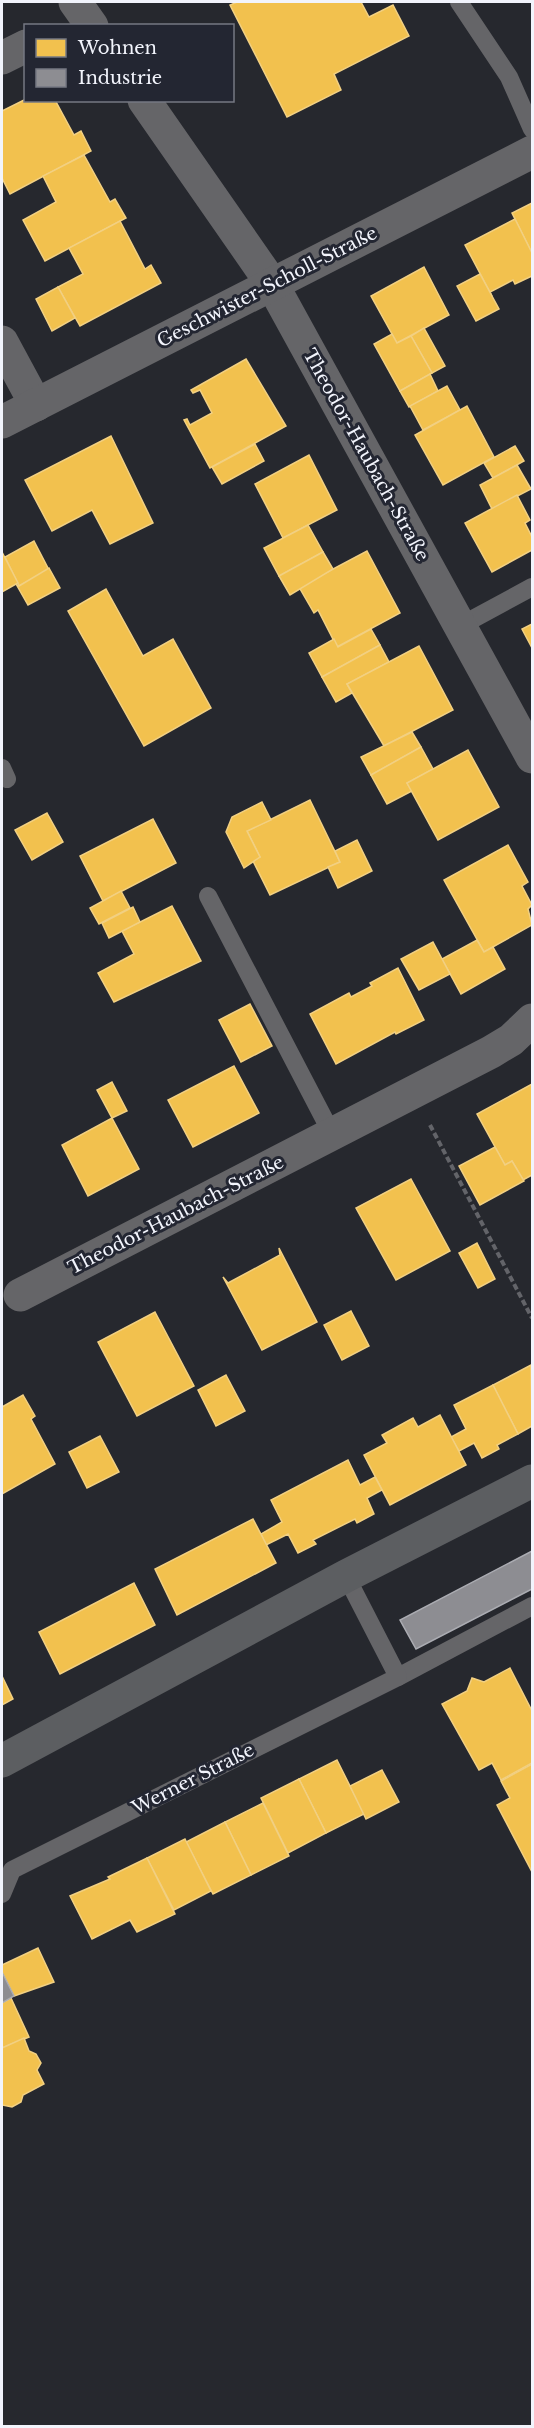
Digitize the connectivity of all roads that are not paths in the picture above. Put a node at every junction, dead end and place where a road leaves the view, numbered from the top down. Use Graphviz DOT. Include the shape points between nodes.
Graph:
graph roads {
  1 [pos="459,2"];
  2 [pos="24,47"];
  3 [pos="2,58"];
  4 [pos="145,102"];
  5 [pos="532,129"];
  6 [pos="532,152"];
  7 [pos="272,284"];
  8 [pos="2,342"];
  9 [pos="36,405"];
  10 [pos="2,422"];
  11 [pos="532,587"];
  12 [pos="460,626"];
  13 [pos="532,757"];
  14 [pos="208,896"];
  15 [pos="532,1020"];
  16 [pos="332,1134"];
  17 [pos="20,1295"];
  18 [pos="532,1481"];
  19 [pos="346,1576"];
  20 [pos="532,1606"];
  21 [pos="398,1677"];
  22 [pos="2,1761"];
  23 [pos="2,1894"];
  1 -- 5 [label="lane" via="509,77"];
  2 -- 3 [label="street"];
  4 -- 7 [label="street, Theodor-Haubach-Straße"];
  6 -- 7 [label="street, Geschwister-Scholl-Straße"];
  7 -- 9 [label="street, Geschwister-Scholl-Straße"];
  7 -- 12 [label="street, Theodor-Haubach-Straße"];
  8 -- 9 [label="street"];
  9 -- 10 [label="street, Geschwister-Scholl-Straße"];
  11 -- 12 [label="lane"];
  12 -- 13 [label="street, Theodor-Haubach-Straße"];
  14 -- 16 [label="lane"];
  15 -- 16 [label="street, Theodor-Haubach-Straße" via="511,1040"];
  16 -- 17 [label="street, Theodor-Haubach-Straße"];
  18 -- 19 [label="main road"];
  19 -- 21 [label="lane"];
  19 -- 22 [label="main road"];
  20 -- 21 [label="lane, Werner Straße"];
  21 -- 23 [label="lane, Werner Straße" via="12,1870"];
}
